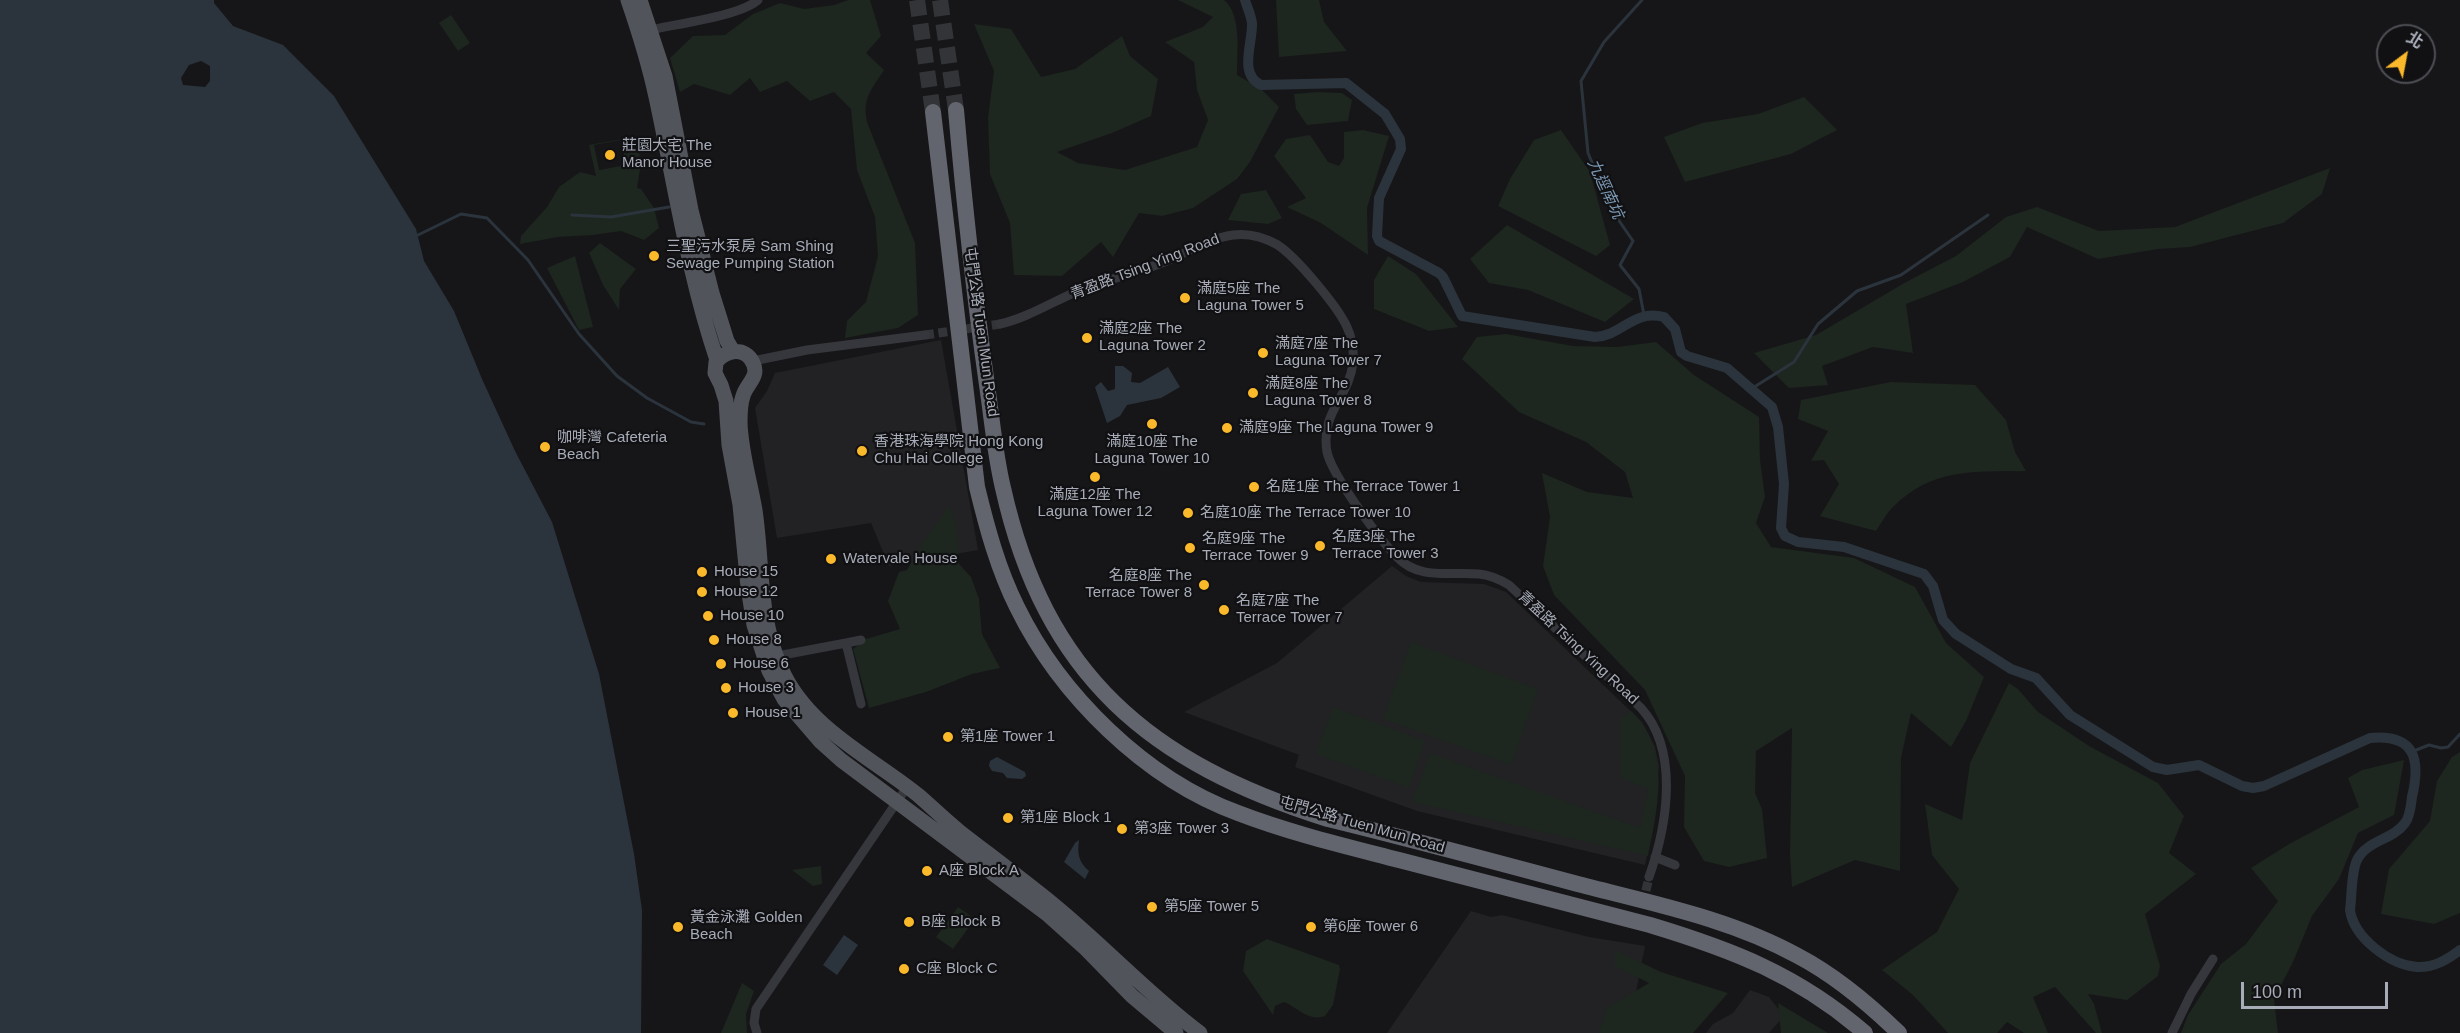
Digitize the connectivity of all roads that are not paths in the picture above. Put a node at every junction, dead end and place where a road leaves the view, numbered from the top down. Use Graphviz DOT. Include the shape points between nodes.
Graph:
graph roads {
  1 [pos="628,0"];
  2 [pos="640,0"];
  3 [pos="758,0"];
  4 [pos="644,31"];
  5 [pos="956,110"];
  6 [pos="933,112"];
  7 [pos="1000,324"];
  8 [pos="925,334"];
  9 [pos="733,351"];
  10 [pos="717,360"];
  11 [pos="753,361"];
  12 [pos="721,385"];
  13 [pos="745,389"];
  14 [pos="861,640"];
  15 [pos="846,643"];
  16 [pos="770,657"];
  17 [pos="861,704"];
  18 [pos="902,795"];
  19 [pos="1655,857"];
  20 [pos="1675,865"];
  21 [pos="1649,877"];
  22 [pos="2212,959"];
  23 [pos="757,1033"];
  24 [pos="1176,1033"];
  25 [pos="1200,1033"];
  26 [pos="1865,1033"];
  27 [pos="1899,1033"];
  28 [pos="2172,1033"];
  1 -- 4 [label="main road"];
  2 -- 4 [label="main road"];
  3 -- 4 [label="street" via="728,12"];
  4 -- 9 [label="main road" via="665,76 704,263"];
  4 -- 10 [label="main road" via="684,240"];
  5 -- 27 [label="highway, 屯門公路 Tuen Mun Road" via="980,331 1002,486 1013,528 1032,583 1057,629 1095,682 1123,712 1186,758 1280,803 1328,819 1679,910 1751,934 1835,979"];
  6 -- 26 [label="highway, 屯門公路 Tuen Mun Road" via="977,487 988,534 1005,582 1038,645 1064,681 1114,735 1170,777 1237,813 1704,942 1795,982"];
  7 -- 19 [label="street, 青盈路 Tsing Ying Road" via="1223,236 1251,235 1282,249 1336,310 1350,336 1352,372 1327,430 1327,450 1335,474 1400,560 1426,573 1482,574 1509,585 1646,714 1658,732 1666,759 1663,814"];
  8 -- 11 [label="street"];
  9 -- 10 [label="main road"];
  9 -- 11 [label="main road" via="744,353"];
  10 -- 12 [label="main road" via="715,373"];
  11 -- 13 [label="main road" via="755,374"];
  12 -- 13 [label="main road" via="734,391"];
  12 -- 16 [label="main road" via="754,625"];
  13 -- 16 [label="main road" via="741,431 755,511"];
  14 -- 15 [label="street"];
  15 -- 16 [label="street"];
  15 -- 17 [label="street"];
  16 -- 18 [label="main road" via="826,726"];
  16 -- 18 [label="main road" via="775,685 821,742 858,775"];
  18 -- 23 [label="street" via="756,1009"];
  18 -- 24 [label="main road" via="1047,914"];
  18 -- 25 [label="main road" via="958,830 1071,920"];
  19 -- 20 [label="street"];
  19 -- 21 [label="street, 青盈路 Tsing Ying Road"];
  22 -- 28 [label="street"];
}
